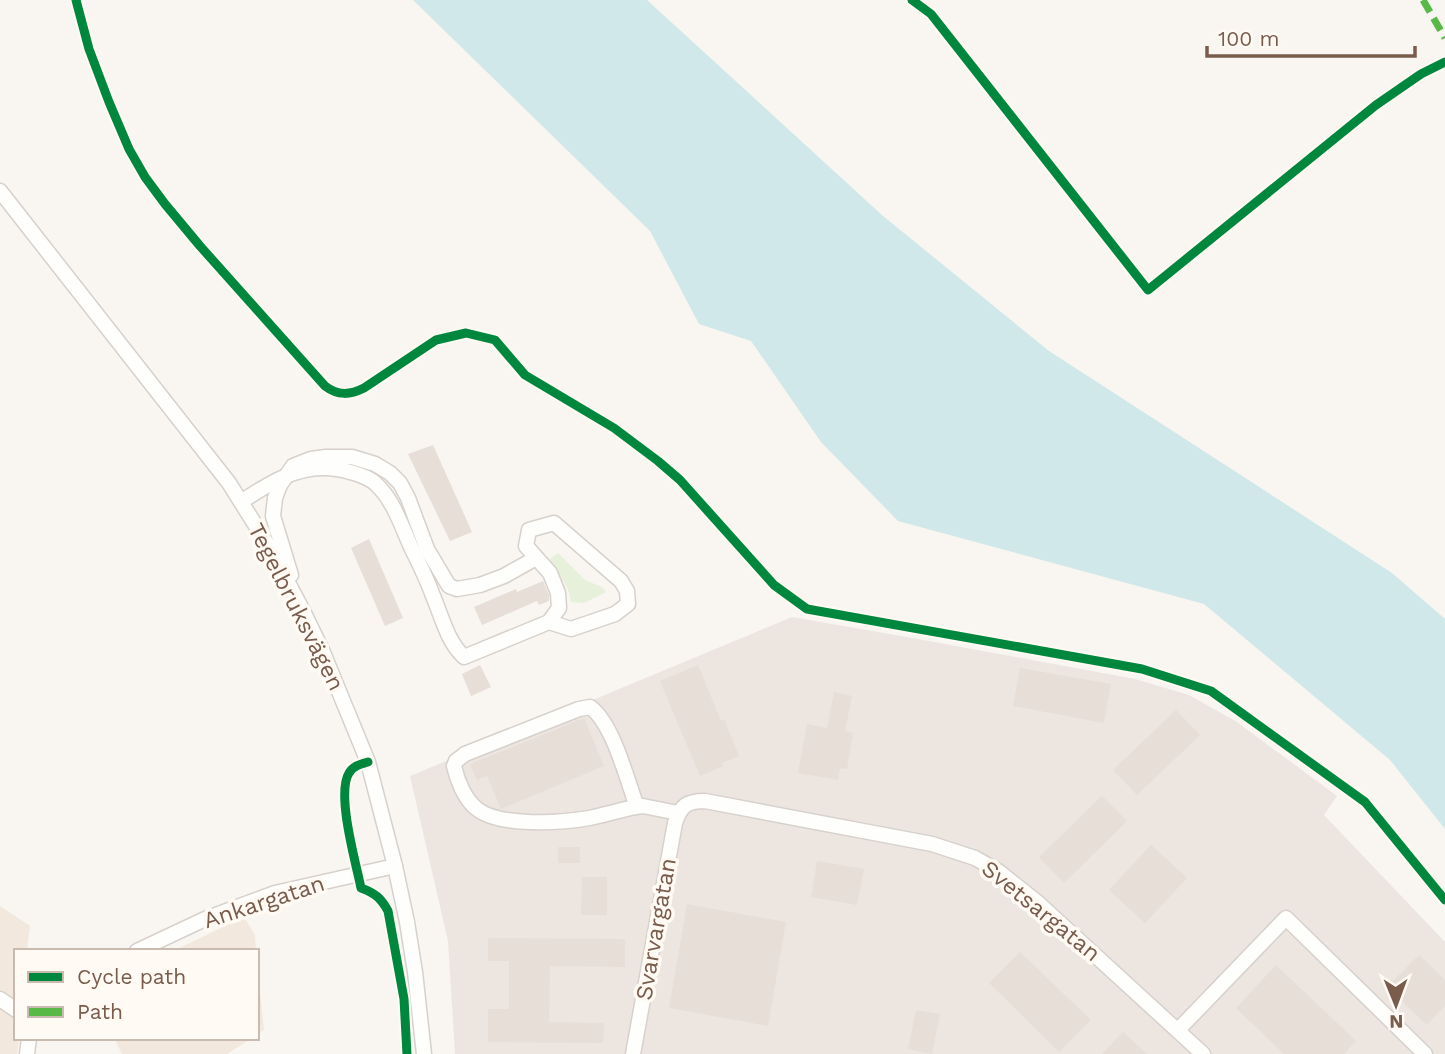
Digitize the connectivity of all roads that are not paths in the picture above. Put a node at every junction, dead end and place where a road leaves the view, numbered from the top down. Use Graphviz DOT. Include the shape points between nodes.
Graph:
graph roads {
  1 [pos="0,191"];
  2 [pos="285,475"];
  3 [pos="242,502"];
  4 [pos="536,558"];
  5 [pos="298,600"];
  6 [pos="549,622"];
  7 [pos="637,807"];
  8 [pos="681,809"];
  9 [pos="395,866"];
  10 [pos="141,949"];
  11 [pos="1178,1030"];
  12 [pos="424,1054"];
  13 [pos="633,1054"];
  14 [pos="1203,1054"];
  15 [pos="1425,1054"];
  1 -- 3 [label="street, Tegelbruksvägen"];
  2 -- 3 [label="street"];
  2 -- 4 [label="street" via="311,459 337,456 390,472 408,498 427,549 449,586 457,589 504,576"];
  2 -- 5 [label="street" via="273,516"];
  2 -- 6 [label="street" via="318,467 341,469 377,485 404,530 454,648 464,657"];
  3 -- 5 [label="street, Tegelbruksvägen"];
  4 -- 6 [label="street" via="550,573 558,593 559,608"];
  4 -- 6 [label="street" via="526,546 529,530 554,523 627,591 628,604 615,614 571,629"];
  5 -- 9 [label="street, Tegelbruksvägen" via="368,762"];
  7 -- 7 [label="street" via="553,822 495,817 468,800 454,766 465,754 590,706 608,728"];
  7 -- 8 [label="street, Svetsargatan"];
  8 -- 11 [label="street, Svetsargatan" via="691,801 705,800 932,844 975,858 1037,902"];
  8 -- 13 [label="street, Svarvargatan"];
  9 -- 10 [label="street, Ankargatan" via="275,893"];
  9 -- 12 [label="street, Tegelbruksvägen" via="415,972"];
  11 -- 14 [label="street, Svetsargatan"];
  11 -- 15 [label="street" via="1286,918"];
}
